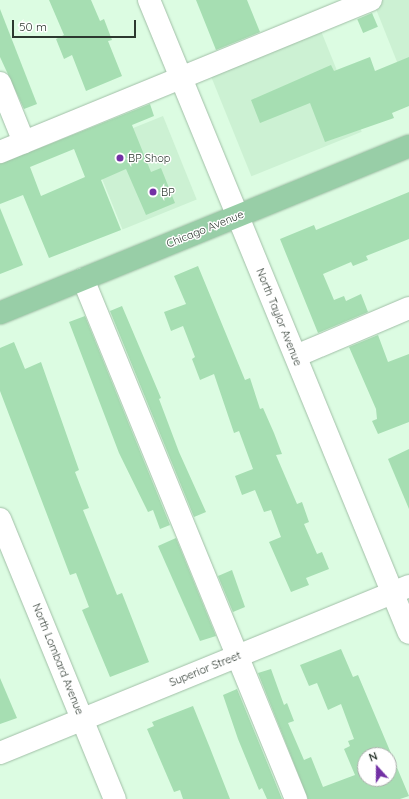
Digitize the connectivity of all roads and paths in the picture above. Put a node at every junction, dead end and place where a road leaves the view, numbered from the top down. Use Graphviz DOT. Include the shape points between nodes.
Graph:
graph roads {
  1 [pos="149,0"];
  2 [pos="371,0"];
  3 [pos="331,8"];
  4 [pos="181,78"];
  5 [pos="0,83"];
  6 [pos="24,142"];
  7 [pos="409,146"];
  8 [pos="0,152"];
  9 [pos="238,216"];
  10 [pos="83,279"];
  11 [pos="409,308"];
  12 [pos="0,313"];
  13 [pos="296,356"];
  14 [pos="0,519"];
  15 [pos="401,589"];
  16 [pos="409,633"];
  17 [pos="237,656"];
  18 [pos="82,719"];
  19 [pos="0,753"];
  20 [pos="115,799"];
  21 [pos="296,799"];
  1 -- 4 [label="street, North Taylor Avenue"];
  2 -- 3 [label="street"];
  3 -- 4 [label="street"];
  4 -- 6 [label="street"];
  4 -- 9 [label="street, North Taylor Avenue"];
  5 -- 6 [label="street"];
  6 -- 8 [label="street"];
  7 -- 9 [label="main road, Chicago Avenue"];
  9 -- 10 [label="main road, Chicago Avenue"];
  9 -- 13 [label="street, North Taylor Avenue"];
  10 -- 12 [label="main road, Chicago Avenue"];
  10 -- 17 [label="street"];
  11 -- 13 [label="street"];
  13 -- 15 [label="street, North Taylor Avenue"];
  14 -- 18 [label="street, North Lombard Avenue"];
  15 -- 16 [label="street, North Taylor Avenue"];
  15 -- 17 [label="street, Superior Street"];
  17 -- 18 [label="street, Superior Street"];
  17 -- 21 [label="street"];
  18 -- 19 [label="street, Superior Street"];
  18 -- 20 [label="street, North Lombard Avenue"];
}
